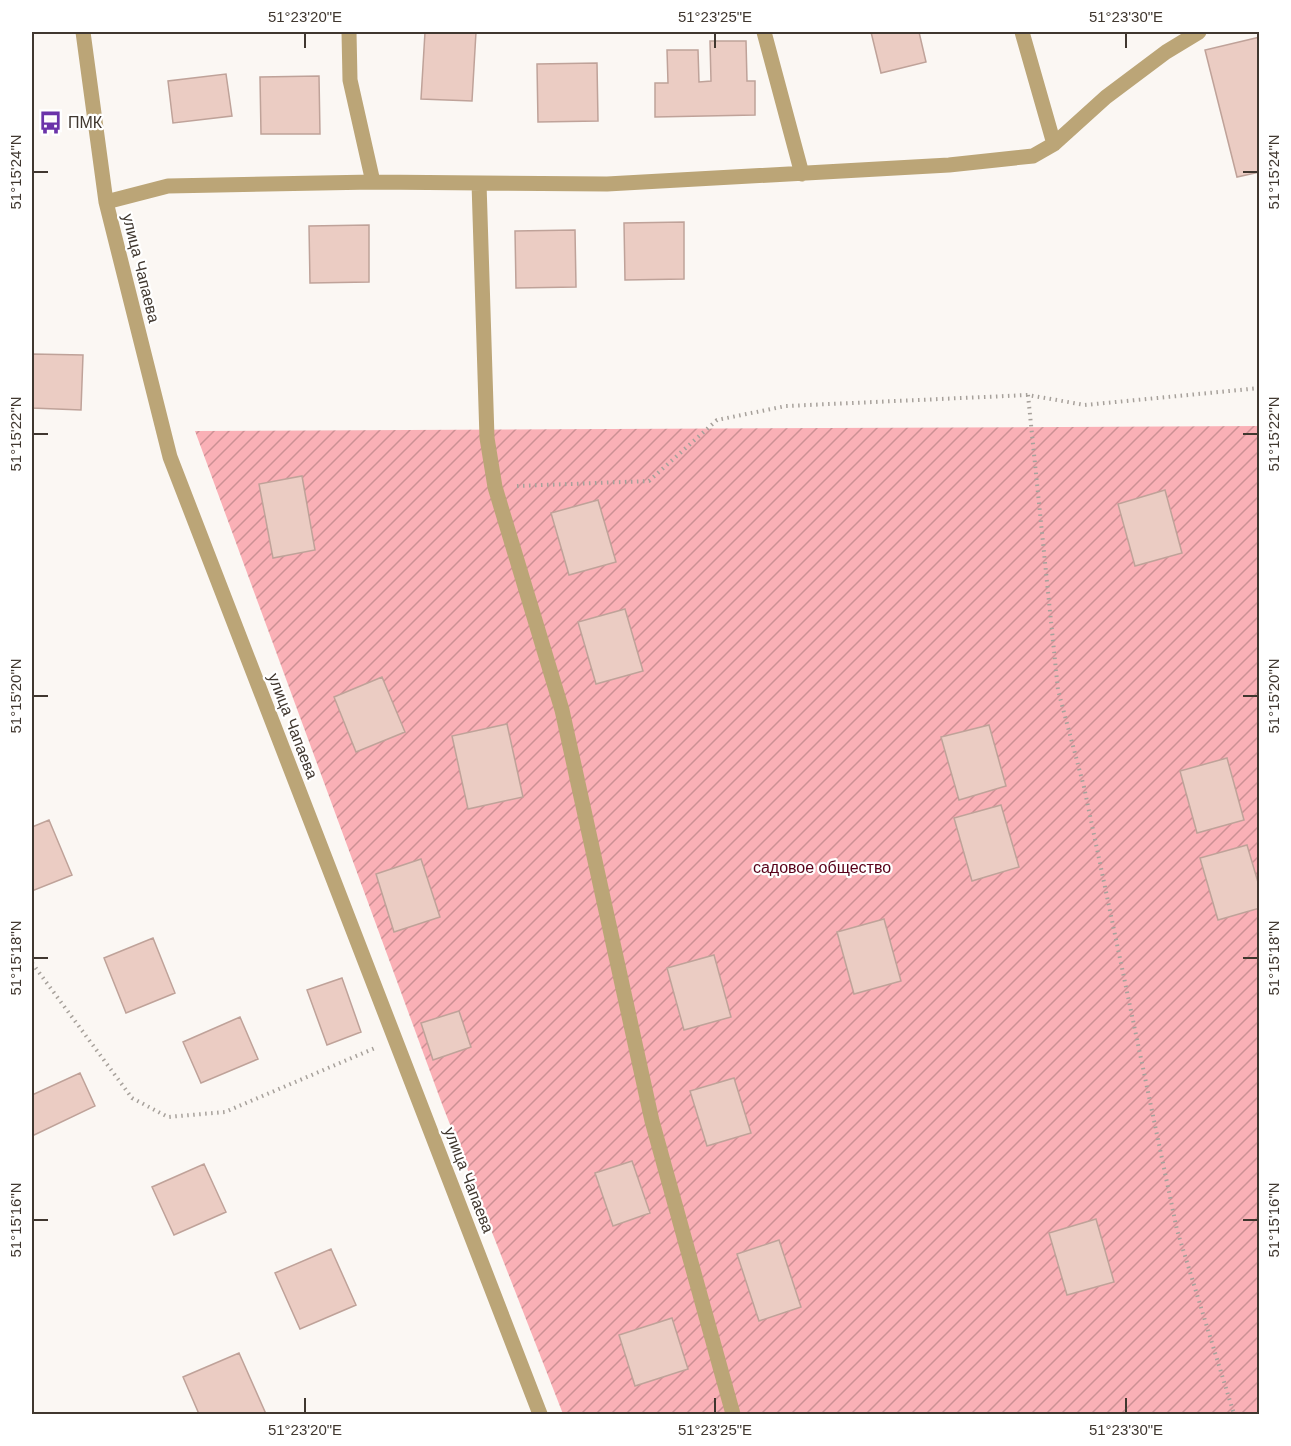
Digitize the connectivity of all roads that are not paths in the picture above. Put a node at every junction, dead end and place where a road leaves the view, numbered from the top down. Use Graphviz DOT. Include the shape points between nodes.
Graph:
graph roads {
  1 [pos="83,32"];
  2 [pos="349,32"];
  3 [pos="764,32"];
  4 [pos="1022,32"];
  5 [pos="1199,32"];
  6 [pos="1054,144"];
  7 [pos="802,174"];
  8 [pos="373,182"];
  9 [pos="479,183"];
  10 [pos="106,202"];
  11 [pos="540,1414"];
  12 [pos="733,1414"];
  1 -- 10 [label="street, улица Чапаева"];
  2 -- 8 [label="street" via="350,80"];
  3 -- 7 [label="street"];
  4 -- 6 [label="street"];
  5 -- 6 [label="street" via="1106,97"];
  6 -- 7 [label="street" via="1032,156"];
  7 -- 9 [label="street" via="607,183"];
  8 -- 9 [label="street"];
  8 -- 10 [label="street" via="168,186"];
  9 -- 12 [label="street" via="487,438 495,487 562,710 652,1121"];
  10 -- 11 [label="street, улица Чапаева" via="170,457"];
}
